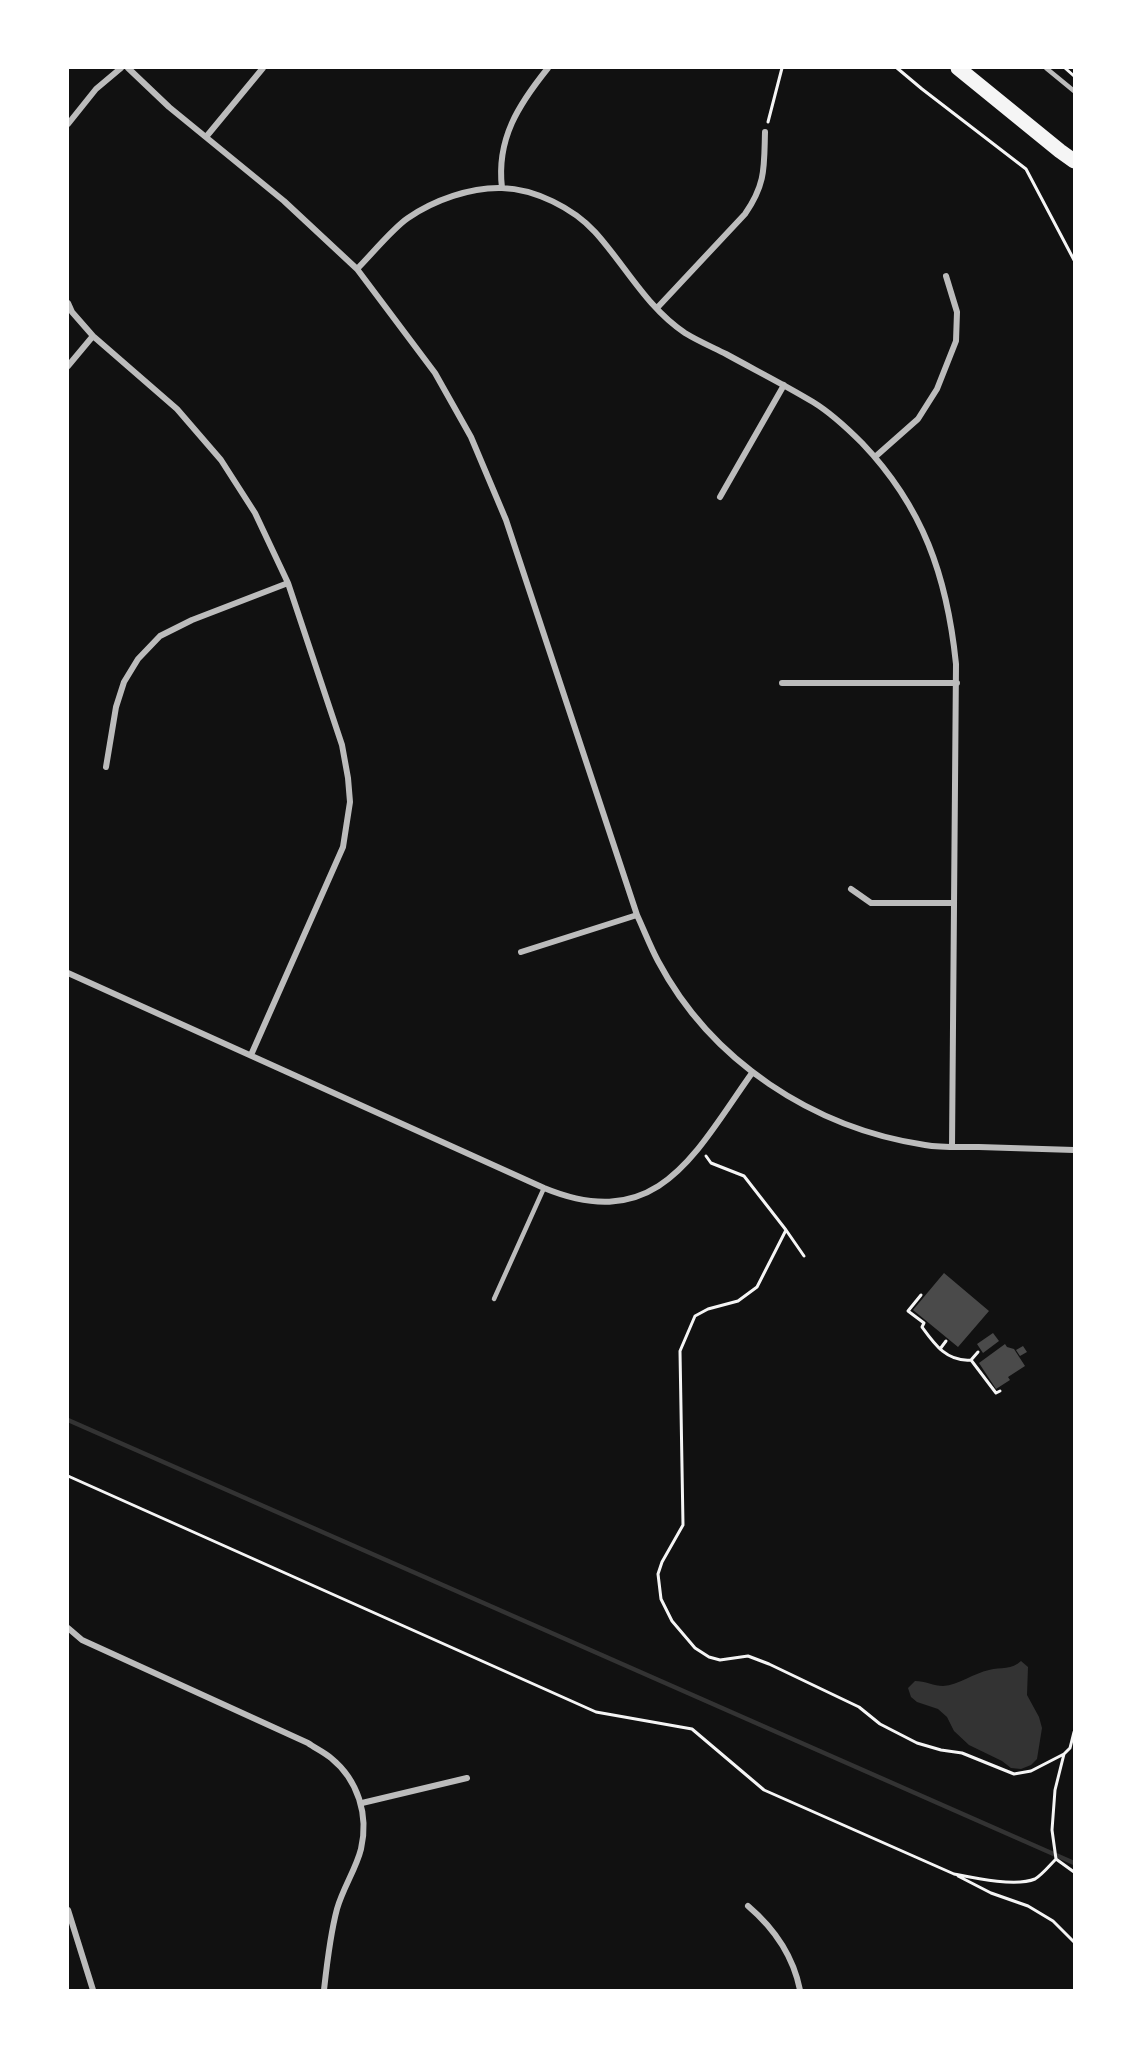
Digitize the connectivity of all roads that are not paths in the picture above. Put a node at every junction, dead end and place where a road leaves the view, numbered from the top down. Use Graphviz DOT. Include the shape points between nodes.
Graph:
graph roads {
  1 [pos="120,68"];
  2 [pos="128,68"];
  3 [pos="263,68"];
  4 [pos="548,68"];
  5 [pos="958,68"];
  6 [pos="1046,68"];
  7 [pos="1074,91"];
  8 [pos="68,124"];
  9 [pos="765,132"];
  10 [pos="206,137"];
  11 [pos="1060,152"];
  12 [pos="1074,161"];
  13 [pos="1074,169"];
  14 [pos="502,188"];
  15 [pos="357,269"];
  16 [pos="946,276"];
  17 [pos="68,303"];
  18 [pos="657,308"];
  19 [pos="93,336"];
  20 [pos="68,366"];
  21 [pos="784,385"];
  22 [pos="875,457"];
  23 [pos="720,497"];
  24 [pos="288,583"];
  25 [pos="782,683"];
  26 [pos="957,683"];
  27 [pos="106,767"];
  28 [pos="851,889"];
  29 [pos="954,903"];
  30 [pos="637,915"];
  31 [pos="521,952"];
  32 [pos="68,973"];
  33 [pos="251,1055"];
  34 [pos="752,1073"];
  35 [pos="952,1147"];
  36 [pos="1074,1150"];
  37 [pos="544,1188"];
  38 [pos="494,1299"];
  39 [pos="68,1628"];
  40 [pos="467,1778"];
  41 [pos="362,1803"];
  42 [pos="748,1906"];
  43 [pos="68,1910"];
  44 [pos="93,1990"];
  45 [pos="324,1990"];
  46 [pos="800,1990"];
  1 -- 8 [label="street" via="96,89"];
  2 -- 10 [label="street"];
  3 -- 10 [label="street"];
  4 -- 14 [label="street" via="524,98 507,132 500,172"];
  5 -- 11 [label="main road"];
  6 -- 7 [label="lane"];
  9 -- 18 [label="street" via="764,174 757,198"];
  10 -- 15 [label="street" via="284,201"];
  11 -- 12 [label="main road"];
  11 -- 13 [label="main road"];
  14 -- 15 [label="street" via="463,193 407,218"];
  14 -- 18 [label="street" via="527,192 575,214 594,231"];
  15 -- 30 [label="street" via="435,373 489,478"];
  16 -- 22 [label="street" via="957,312 956,341 937,389 918,419"];
  17 -- 19 [label="street"];
  18 -- 21 [label="street" via="684,333"];
  19 -- 20 [label="street"];
  19 -- 24 [label="street" via="177,409 221,460 255,513"];
  21 -- 22 [label="street" via="848,429"];
  21 -- 23 [label="street"];
  22 -- 26 [label="street" via="914,511 939,569 954,643"];
  24 -- 27 [label="street" via="160,636 138,659 124,682"];
  24 -- 33 [label="street" via="342,745 350,802 343,847"];
  25 -- 26 [label="street"];
  26 -- 29 [label="street"];
  28 -- 29 [label="street" via="871,903"];
  29 -- 35 [label="street"];
  30 -- 31 [label="street"];
  30 -- 34 [label="street" via="658,961 689,1008"];
  32 -- 33 [label="street"];
  33 -- 37 [label="street"];
  34 -- 35 [label="street" via="775,1090 845,1124 926,1146"];
  34 -- 37 [label="street" via="701,1146 662,1186 644,1195 607,1203 577,1199"];
  35 -- 36 [label="street"];
  37 -- 38 [label="lane"];
  39 -- 41 [label="street" via="82,1640 331,1757"];
  40 -- 41 [label="street"];
  41 -- 45 [label="street" via="361,1849 337,1908"];
  42 -- 46 [label="street" via="783,1943"];
  43 -- 44 [label="street"];
}
